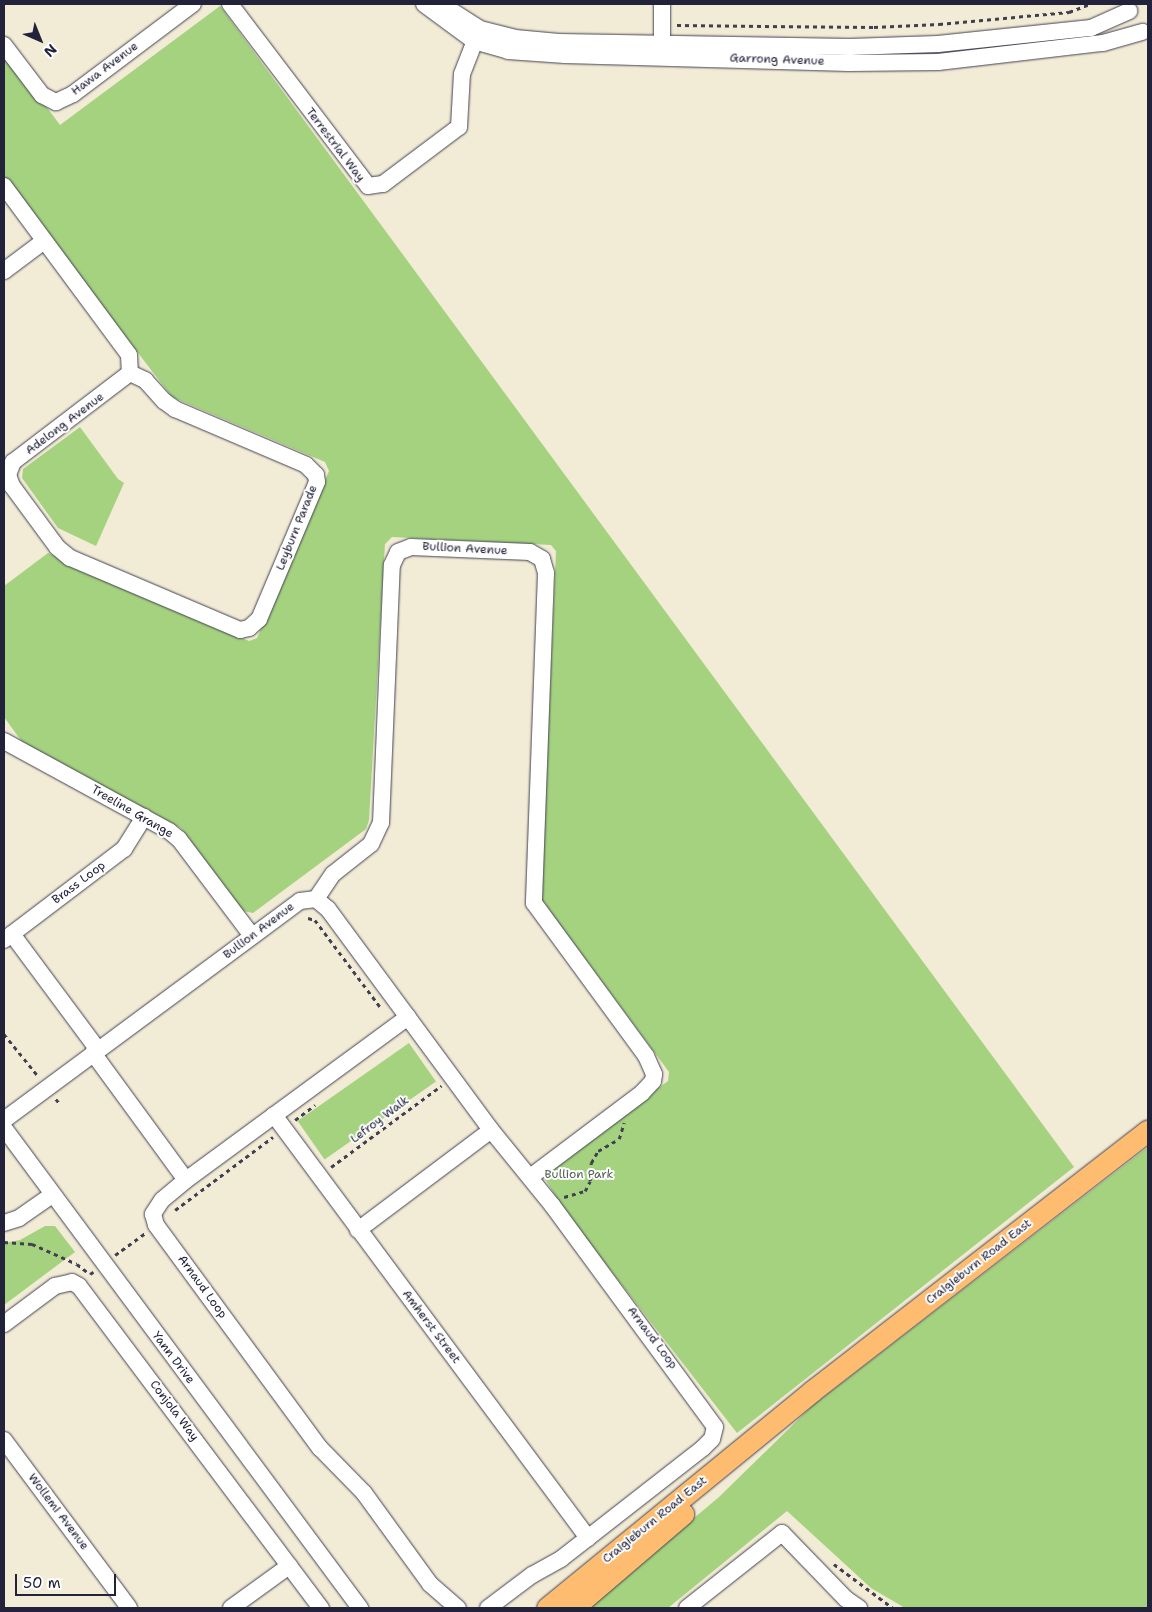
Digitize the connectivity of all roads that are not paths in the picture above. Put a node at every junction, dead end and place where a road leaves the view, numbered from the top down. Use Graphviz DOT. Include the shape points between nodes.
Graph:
graph roads {
  1 [pos="193,4"];
  2 [pos="230,4"];
  3 [pos="424,4"];
  4 [pos="441,4"];
  5 [pos="662,4"];
  6 [pos="1129,7"];
  7 [pos="1145,33"];
  8 [pos="477,35"];
  9 [pos="4,44"];
  10 [pos="662,49"];
  11 [pos="4,186"];
  12 [pos="44,241"];
  13 [pos="4,271"];
  14 [pos="130,373"];
  15 [pos="6,476"];
  16 [pos="4,741"];
  17 [pos="144,818"];
  18 [pos="316,899"];
  19 [pos="252,936"];
  20 [pos="8,937"];
  21 [pos="402,1022"];
  22 [pos="95,1052"];
  23 [pos="274,1115"];
  24 [pos="4,1120"];
  25 [pos="4,1128"];
  26 [pos="491,1130"];
  27 [pos="1148,1130"];
  28 [pos="530,1177"];
  29 [pos="186,1180"];
  30 [pos="52,1195"];
  31 [pos="4,1223"];
  32 [pos="358,1230"];
  33 [pos="4,1324"];
  34 [pos="810,1393"];
  35 [pos="4,1440"];
  36 [pos="588,1538"];
  37 [pos="289,1566"];
  38 [pos="344,1586"];
  39 [pos="129,1608"];
  40 [pos="231,1608"];
  41 [pos="321,1608"];
  42 [pos="360,1608"];
  43 [pos="368,1608"];
  44 [pos="458,1608"];
  45 [pos="488,1608"];
  46 [pos="547,1608"];
  47 [pos="573,1608"];
  48 [pos="687,1608"];
  49 [pos="860,1608"];
  1 -- 9 [label="street, Hawa Avenue" via="73,94 56,102 42,95"];
  2 -- 8 [label="street, Terrestrial Way" via="368,186 383,184 459,127 462,74"];
  3 -- 8 [label="street, Garrong Avenue"];
  4 -- 8 [label="street, Garrong Avenue"];
  5 -- 10 [label="street"];
  6 -- 7 [label="street" via="1132,21"];
  6 -- 10 [label="street, Garrong Avenue" via="1091,28 938,44"];
  7 -- 10 [label="street, Garrong Avenue" via="1103,43 938,62 849,63"];
  8 -- 10 [label="street, Garrong Avenue" via="532,54"];
  11 -- 12 [label="street"];
  12 -- 13 [label="street"];
  12 -- 14 [label="street" via="129,355"];
  14 -- 15 [label="street, Adelong Avenue" via="13,462"];
  14 -- 15 [label="street, Leyburn Parade" via="145,380 168,404 306,465 316,475 315,489 254,625 240,630 70,558 57,547"];
  16 -- 17 [label="street, Treeline Grange"];
  17 -- 19 [label="street, Treeline Grange" via="179,839"];
  17 -- 20 [label="street, Brass Loop" via="124,849"];
  18 -- 19 [label="street, Bullion Avenue" via="300,901"];
  18 -- 21 [label="street, Arnaud Loop" via="328,910"];
  18 -- 28 [label="street, Bullion Avenue" via="333,874 371,844 381,823 394,557 411,547 538,555 546,564 546,573 532,895 540,915 654,1074 648,1087"];
  19 -- 22 [label="street, Bullion Avenue"];
  20 -- 22 [label="street"];
  21 -- 23 [label="street, Arnaud Loop"];
  21 -- 26 [label="street, Arnaud Loop" via="452,1077"];
  22 -- 24 [label="street, Bullion Avenue"];
  22 -- 29 [label="street"];
  23 -- 29 [label="street, Arnaud Loop"];
  23 -- 32 [label="street, Amherst Street"];
  25 -- 30 [label="street, Yann Drive"];
  26 -- 28 [label="street, Arnaud Loop"];
  26 -- 32 [label="street"];
  27 -- 34 [label="main road, Craigieburn Road East"];
  28 -- 36 [label="street, Arnaud Loop" via="715,1426 712,1440 703,1448"];
  29 -- 44 [label="street, Arnaud Loop" via="156,1207 153,1214 156,1225 320,1448 364,1493 430,1584"];
  30 -- 31 [label="street" via="19,1218"];
  30 -- 38 [label="street, Yann Drive"];
  32 -- 36 [label="street, Amherst Street"];
  33 -- 37 [label="street, Conjola Way" via="55,1286 72,1282 79,1286"];
  34 -- 46 [label="main road, Craigieburn Road East"];
  34 -- 47 [label="main road, Craigieburn Road East" via="652,1543"];
  35 -- 39 [label="street, Wollemi Avenue"];
  36 -- 45 [label="street, Arnaud Loop"];
  37 -- 40 [label="street"];
  37 -- 41 [label="street, Conjola Way"];
  38 -- 42 [label="street, Yann Drive"];
  38 -- 43 [label="street, Yann Drive"];
  48 -- 49 [label="street" via="782,1533 846,1599"];
}
